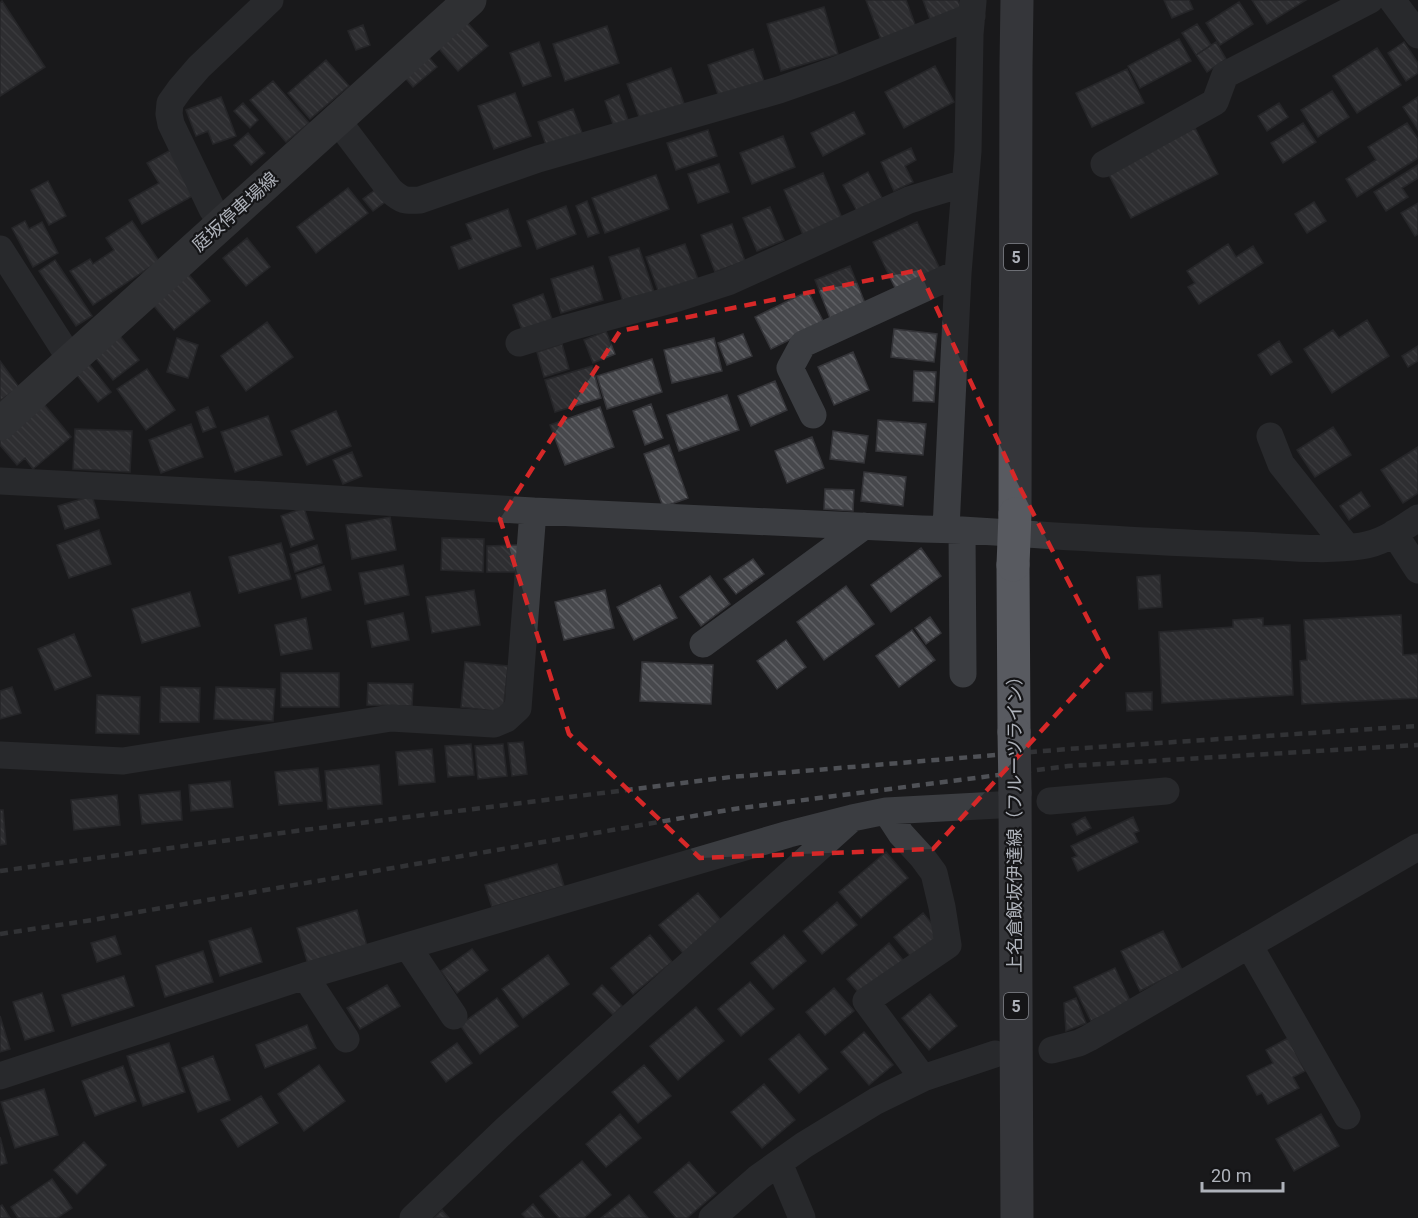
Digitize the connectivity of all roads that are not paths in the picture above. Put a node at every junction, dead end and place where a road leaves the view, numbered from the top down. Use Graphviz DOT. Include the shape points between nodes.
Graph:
graph roads {
  1 [pos="270,0"];
  2 [pos="470,0"];
  3 [pos="1017,0"];
  4 [pos="1370,0"];
  5 [pos="1392,0"];
  6 [pos="973,8"];
  7 [pos="1418,35"];
  8 [pos="337,120"];
  9 [pos="1104,164"];
  10 [pos="965,183"];
  11 [pos="222,223"];
  12 [pos="0,249"];
  13 [pos="958,273"];
  14 [pos="519,343"];
  15 [pos="71,360"];
  16 [pos="813,415"];
  17 [pos="0,424"];
  18 [pos="1270,436"];
  19 [pos="0,481"];
  20 [pos="533,511"];
  21 [pos="1418,518"];
  22 [pos="864,526"];
  23 [pos="954,530"];
  24 [pos="1394,533"];
  25 [pos="1347,547"];
  26 [pos="1418,570"];
  27 [pos="703,644"];
  28 [pos="963,674"];
  29 [pos="0,755"];
  30 [pos="1166,791"];
  31 [pos="1006,799"];
  32 [pos="1050,801"];
  33 [pos="886,811"];
  34 [pos="852,818"];
  35 [pos="1418,847"];
  36 [pos="1249,945"];
  37 [pos="408,947"];
  38 [pos="304,976"];
  39 [pos="454,1016"];
  40 [pos="346,1040"];
  41 [pos="1052,1050"];
  42 [pos="995,1054"];
  43 [pos="0,1076"];
  44 [pos="923,1078"];
  45 [pos="1347,1116"];
  46 [pos="779,1163"];
  47 [pos="413,1218"];
  48 [pos="712,1218"];
  49 [pos="802,1218"];
  50 [pos="1017,1218"];
  1 -- 11 [label="street" via="199,67 170,103 171,124"];
  2 -- 8 [label="main road, 庭坂停車場線"];
  3 -- 31 [label="main road, 上名倉飯坂伊達線（フルーツライン） / 5, bridge" via="1014,732"];
  4 -- 9 [label="street" via="1225,75 1215,102"];
  5 -- 7 [label="street"];
  6 -- 8 [label="street" via="836,70 779,90 538,159 420,200 400,199 390,190"];
  6 -- 10 [label="street"];
  8 -- 11 [label="main road, 庭坂停車場線"];
  10 -- 13 [label="street"];
  10 -- 14 [label="street" via="909,200 728,282"];
  11 -- 15 [label="main road, 庭坂停車場線"];
  12 -- 15 [label="street"];
  13 -- 16 [label="street" via="802,344 790,368"];
  13 -- 23 [label="street"];
  15 -- 17 [label="main road, 庭坂停車場線"];
  18 -- 25 [label="street" via="1281,464"];
  19 -- 20 [label="street"];
  20 -- 22 [label="street"];
  20 -- 29 [label="street" via="518,708 506,719 494,724 391,718 123,760"];
  21 -- 24 [label="street"];
  22 -- 23 [label="street"];
  22 -- 27 [label="street"];
  23 -- 25 [label="street"];
  23 -- 28 [label="street"];
  24 -- 25 [label="street" via="1372,543"];
  24 -- 26 [label="street"];
  30 -- 32 [label="street"];
  31 -- 33 [label="street"];
  31 -- 50 [label="main road, 上名倉飯坂伊達線（フルーツライン） / 5"];
  33 -- 34 [label="street"];
  33 -- 44 [label="street" via="934,873 948,945 866,1001"];
  34 -- 37 [label="street"];
  34 -- 47 [label="street" via="507,1128"];
  35 -- 36 [label="street"];
  36 -- 41 [label="street" via="1079,1043"];
  36 -- 45 [label="street"];
  37 -- 38 [label="street"];
  37 -- 39 [label="street"];
  38 -- 40 [label="street"];
  38 -- 43 [label="street"];
  42 -- 44 [label="street"];
  44 -- 46 [label="street" via="876,1101"];
  46 -- 48 [label="street"];
  46 -- 49 [label="street"];
}
